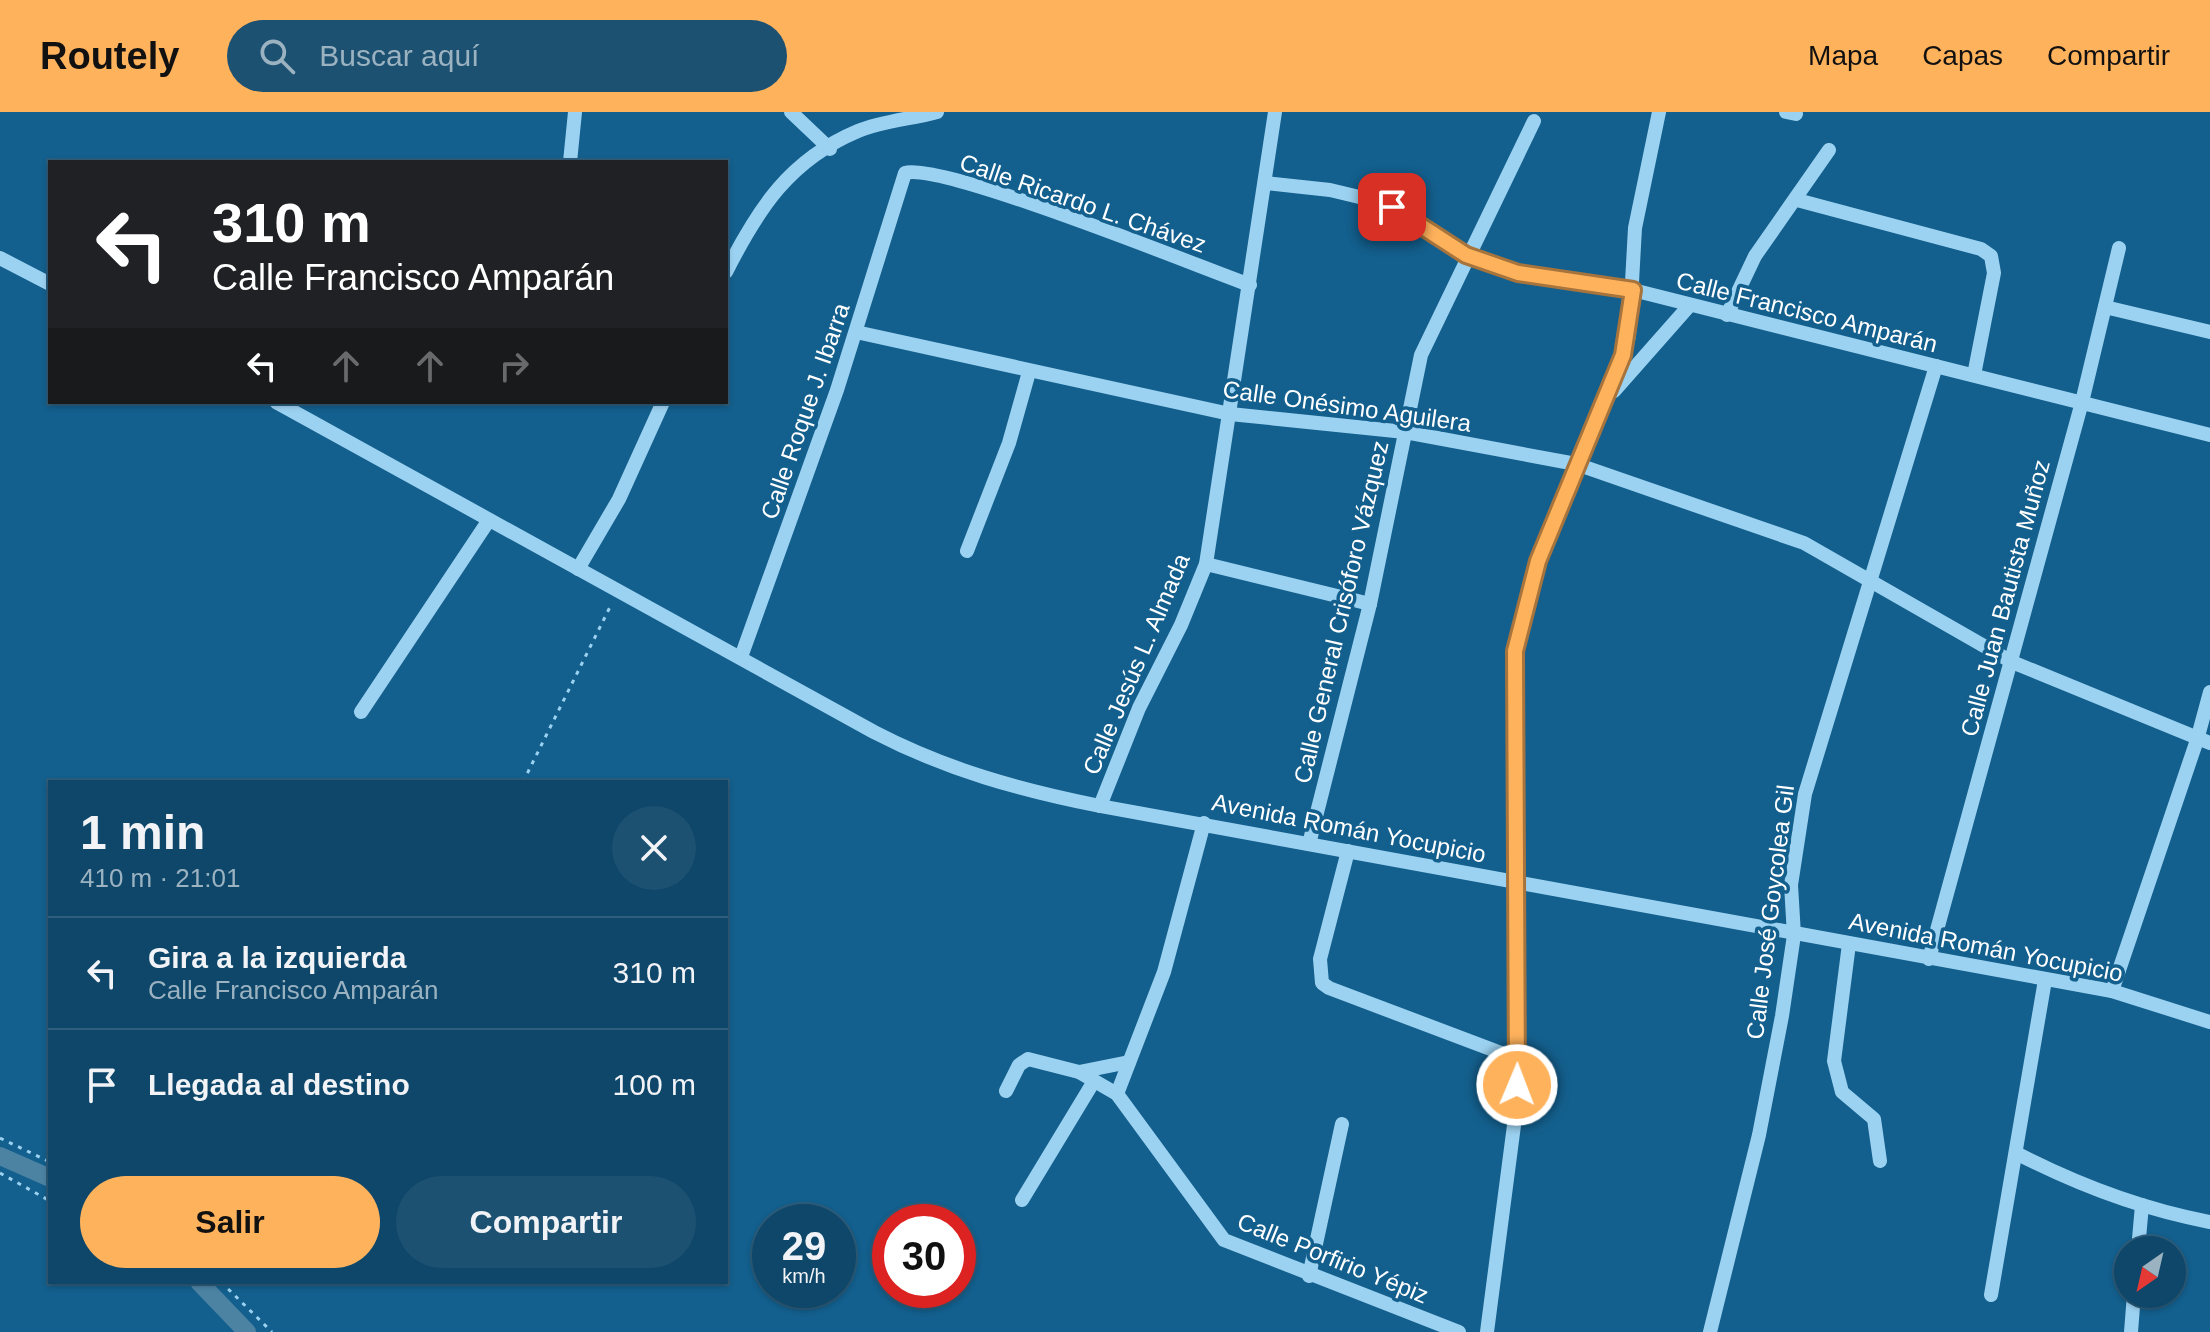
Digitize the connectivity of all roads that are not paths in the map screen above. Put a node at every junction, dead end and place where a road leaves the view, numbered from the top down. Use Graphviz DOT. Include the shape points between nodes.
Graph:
graph roads {
  1 [pos="575,112"];
  2 [pos="791,112"];
  3 [pos="937,112"];
  4 [pos="1275,112"];
  5 [pos="1659,112"];
  6 [pos="1534,121"];
  7 [pos="830,149"];
  8 [pos="1829,150"];
  9 [pos="570,160"];
  10 [pos="902,176"];
  11 [pos="1265,183"];
  12 [pos="1797,200"];
  13 [pos="2119,248"];
  14 [pos="1466,255"];
  15 [pos="0,258"];
  16 [pos="728,269"];
  17 [pos="48,283"];
  18 [pos="1250,285"];
  19 [pos="1633,290"];
  20 [pos="1689,306"];
  21 [pos="2105,307"];
  22 [pos="1727,315"];
  23 [pos="856,332"];
  24 [pos="2210,332"];
  25 [pos="1936,366"];
  26 [pos="1029,372"];
  27 [pos="1974,375"];
  28 [pos="2082,402"];
  29 [pos="1604,403"];
  30 [pos="280,404"];
  31 [pos="662,404"];
  32 [pos="1230,414"];
  33 [pos="1405,432"];
  34 [pos="2210,435"];
  35 [pos="1576,464"];
  36 [pos="489,520"];
  37 [pos="967,551"];
  38 [pos="1206,564"];
  39 [pos="582,571"];
  40 [pos="1869,578"];
  41 [pos="1370,604"];
  42 [pos="741,657"];
  43 [pos="2012,662"];
  44 [pos="2210,692"];
  45 [pos="361,712"];
  46 [pos="2204,742"];
  47 [pos="1100,806"];
  48 [pos="1204,823"];
  49 [pos="1309,844"];
  50 [pos="1348,851"];
  51 [pos="1517,882"];
  52 [pos="1794,935"];
  53 [pos="1849,944"];
  54 [pos="1929,959"];
  55 [pos="2045,980"];
  56 [pos="2112,991"];
  57 [pos="2210,1022"];
  58 [pos="1517,1059"];
  59 [pos="1129,1062"];
  60 [pos="1079,1072"];
  61 [pos="1094,1081"];
  62 [pos="1006,1091"];
  63 [pos="1117,1094"];
  64 [pos="1342,1124"];
  65 [pos="2016,1153"];
  66 [pos="1880,1161"];
  67 [pos="1022,1200"];
  68 [pos="2142,1205"];
  69 [pos="2210,1222"];
  70 [pos="2139,1236"];
  71 [pos="1309,1276"];
  72 [pos="1991,1295"];
  73 [pos="2133,1308"];
  74 [pos="1459,1332"];
  75 [pos="1487,1332"];
  76 [pos="1710,1332"];
  77 [pos="2131,1332"];
  1 -- 9 [label="street"];
  2 -- 7 [label="street"];
  3 -- 7 [label="street" via="858,131"];
  4 -- 11 [label="street, Calle Jesús L. Almada"];
  5 -- 19 [label="street" via="1635,228"];
  6 -- 14 [label="street, Calle General Crisóforo Vázquez"];
  7 -- 16 [label="street" via="774,190"];
  8 -- 12 [label="street"];
  10 -- 18 [label="street, Calle Ricardo L. Chávez" via="915,171 968,182"];
  10 -- 23 [label="street, Calle Roque J. Ibarra"];
  11 -- 14 [label="street, Calle Francisco Amparán" via="1376,201"];
  11 -- 18 [label="street, Calle Jesús L. Almada"];
  12 -- 22 [label="street" via="1755,256"];
  12 -- 27 [label="street" via="1989,253 1994,273"];
  13 -- 21 [label="street, Calle Juan Bautista Muñoz"];
  14 -- 19 [label="street, Calle Francisco Amparán" via="1541,278"];
  14 -- 33 [label="street, Calle General Crisóforo Vázquez" via="1421,355"];
  15 -- 17 [label="street"];
  18 -- 32 [label="street, Calle Jesús L. Almada"];
  19 -- 20 [label="street, Calle Francisco Amparán"];
  19 -- 29 [label="street" via="1629,336"];
  20 -- 22 [label="street, Calle Francisco Amparán"];
  20 -- 29 [label="street"];
  21 -- 24 [label="street"];
  21 -- 28 [label="street, Calle Juan Bautista Muñoz"];
  22 -- 25 [label="street, Calle Francisco Amparán"];
  23 -- 26 [label="street, Calle Onésimo Aguilera"];
  23 -- 42 [label="street, Calle Roque J. Ibarra"];
  25 -- 27 [label="street, Calle Francisco Amparán"];
  25 -- 40 [label="street, Calle José Goycolea Gil"];
  26 -- 32 [label="street, Calle Onésimo Aguilera"];
  26 -- 37 [label="street" via="1009,443"];
  27 -- 28 [label="street, Calle Francisco Amparán"];
  28 -- 34 [label="street, Calle Francisco Amparán"];
  28 -- 43 [label="street, Calle Juan Bautista Muñoz"];
  29 -- 35 [label="street"];
  30 -- 36 [label="street, Avenida Román Yocupicio"];
  31 -- 39 [label="street"];
  32 -- 33 [label="street, Calle Onésimo Aguilera"];
  32 -- 38 [label="street, Calle Jesús L. Almada"];
  33 -- 35 [label="street, Calle Onésimo Aguilera"];
  33 -- 41 [label="street, Calle General Crisóforo Vázquez"];
  35 -- 40 [label="street, Calle Onésimo Aguilera" via="1804,543"];
  35 -- 51 [label="street" via="1529,587 1515,651"];
  36 -- 39 [label="street, Avenida Román Yocupicio"];
  36 -- 45 [label="street"];
  38 -- 41 [label="street"];
  38 -- 47 [label="street, Calle Jesús L. Almada"];
  39 -- 42 [label="street, Avenida Román Yocupicio"];
  40 -- 43 [label="street, Calle Onésimo Aguilera"];
  40 -- 52 [label="street, Calle José Goycolea Gil" via="1805,794 1791,885"];
  41 -- 49 [label="street, Calle General Crisóforo Vázquez"];
  42 -- 47 [label="street, Avenida Román Yocupicio" via="927,758 997,784"];
  43 -- 46 [label="street, Calle Onésimo Aguilera"];
  43 -- 54 [label="street, Calle Juan Bautista Muñoz"];
  44 -- 46 [label="street"];
  46 -- 56 [label="street"];
  47 -- 48 [label="street, Avenida Román Yocupicio"];
  48 -- 49 [label="street, Avenida Román Yocupicio"];
  48 -- 59 [label="street" via="1164,972"];
  49 -- 50 [label="street, Avenida Román Yocupicio"];
  50 -- 51 [label="street, Avenida Román Yocupicio"];
  50 -- 58 [label="street" via="1320,959 1322,983"];
  51 -- 52 [label="street, Avenida Román Yocupicio"];
  51 -- 58 [label="street"];
  52 -- 53 [label="street, Avenida Román Yocupicio"];
  52 -- 76 [label="street, Calle José Goycolea Gil" via="1759,1135"];
  53 -- 54 [label="street, Avenida Román Yocupicio"];
  53 -- 66 [label="street" via="1834,1061 1842,1092 1874,1119"];
  54 -- 55 [label="street, Avenida Román Yocupicio"];
  55 -- 56 [label="street, Avenida Román Yocupicio"];
  55 -- 65 [label="street"];
  56 -- 57 [label="street, Avenida Román Yocupicio"];
  58 -- 75 [label="street" via="1512,1155"];
  59 -- 60 [label="street"];
  59 -- 63 [label="street"];
  60 -- 61 [label="street"];
  60 -- 62 [label="street" via="1028,1059 1016,1069"];
  61 -- 63 [label="street"];
  61 -- 67 [label="street"];
  63 -- 71 [label="street, Calle Porfirio Yépiz" via="1224,1240"];
  64 -- 71 [label="street"];
  65 -- 68 [label="street" via="2076,1183"];
  65 -- 72 [label="street"];
  68 -- 69 [label="street"];
  68 -- 70 [label="street"];
  71 -- 74 [label="street, Calle Porfirio Yépiz"];
  73 -- 77 [label="street"];
}
